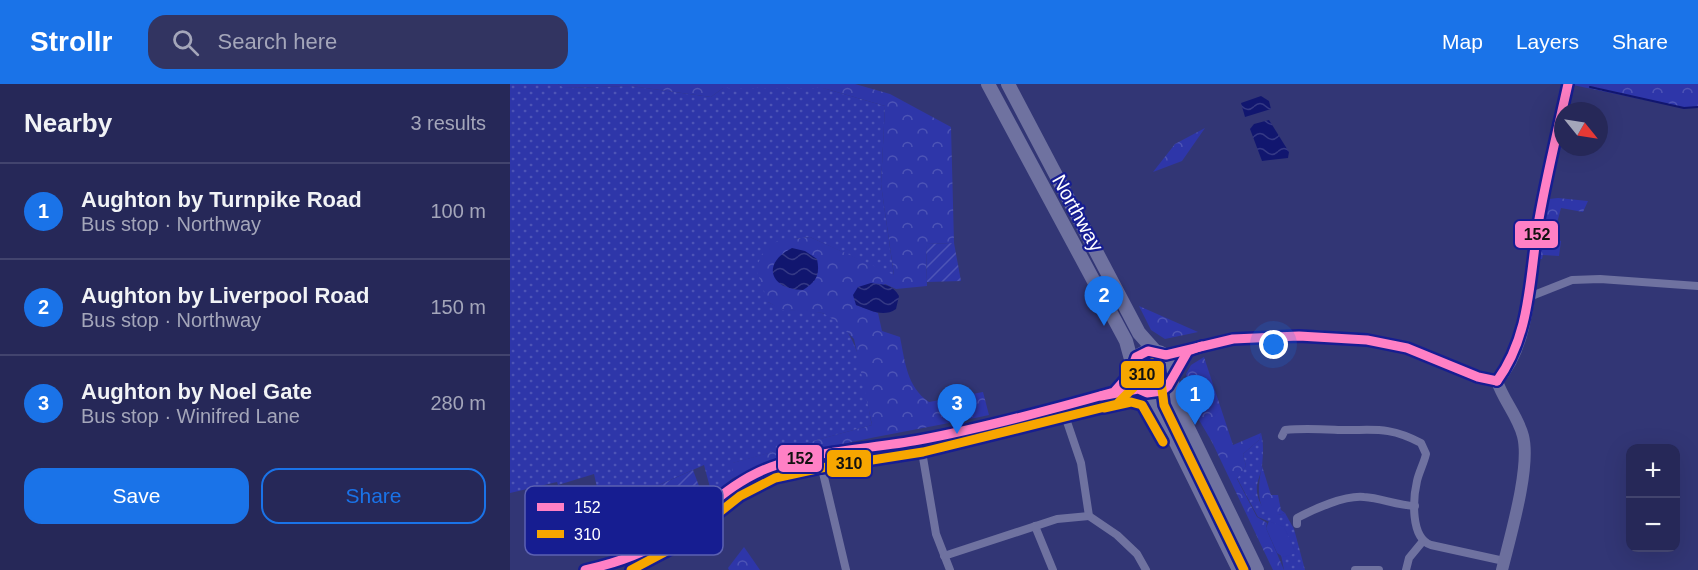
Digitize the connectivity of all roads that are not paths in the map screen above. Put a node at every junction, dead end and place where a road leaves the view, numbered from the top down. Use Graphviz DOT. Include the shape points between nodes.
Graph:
graph roads {
  1 [pos="988,84"];
  2 [pos="1008,84"];
  3 [pos="1568,84"];
  4 [pos="1698,286"];
  5 [pos="1529,297"];
  6 [pos="1188,351"];
  7 [pos="1160,353"];
  8 [pos="1131,368"];
  9 [pos="1172,377"];
  10 [pos="1497,381"];
  11 [pos="1143,391"];
  12 [pos="1114,392"];
  13 [pos="1062,407"];
  14 [pos="1282,430"];
  15 [pos="920,440"];
  16 [pos="819,456"];
  17 [pos="723,495"];
  18 [pos="1415,506"];
  19 [pos="1089,516"];
  20 [pos="1295,518"];
  21 [pos="1035,526"];
  22 [pos="1423,541"];
  23 [pos="635,555"];
  24 [pos="944,556"];
  25 [pos="1503,566"];
  26 [pos="585,570"];
  27 [pos="846,570"];
  28 [pos="950,570"];
  29 [pos="1053,570"];
  30 [pos="1146,570"];
  31 [pos="1239,570"];
  32 [pos="1257,570"];
  33 [pos="1355,570"];
  34 [pos="1379,570"];
  35 [pos="1406,570"];
  1 -- 8 [label="highway, Northway" via="1126,340"];
  2 -- 7 [label="highway, Northway" via="1139,333"];
  3 -- 5 [label="main road" via="1538,222"];
  4 -- 5 [label="street" via="1572,280"];
  5 -- 10 [label="main road" via="1513,357"];
  6 -- 7 [label="street"];
  6 -- 9 [label="street"];
  6 -- 10 [label="street" via="1246,339 1299,336 1367,340 1407,348"];
  7 -- 8 [label="highway" via="1142,353"];
  7 -- 9 [label="highway" via="1170,361"];
  8 -- 11 [label="highway"];
  8 -- 12 [label="street"];
  9 -- 11 [label="highway" via="1162,391"];
  9 -- 32 [label="highway" via="1175,401"];
  10 -- 25 [label="main road" via="1525,442 1523,472"];
  11 -- 12 [label="street"];
  11 -- 31 [label="highway" via="1160,408"];
  12 -- 13 [label="street"];
  13 -- 15 [label="street"];
  13 -- 19 [label="street" via="1081,463"];
  14 -- 18 [label="street" via="1374,428 1421,443 1426,454 1417,479"];
  15 -- 16 [label="street"];
  15 -- 24 [label="street" via="936,534"];
  16 -- 17 [label="street" via="771,467"];
  16 -- 27 [label="street"];
  18 -- 20 [label="street" via="1362,496"];
  18 -- 22 [label="street"];
  19 -- 21 [label="street"];
  19 -- 30 [label="street" via="1117,534 1137,554"];
  21 -- 24 [label="street"];
  21 -- 29 [label="street"];
  22 -- 25 [label="street"];
  22 -- 35 [label="street" via="1409,558"];
  23 -- 26 [label="street"];
  24 -- 28 [label="street"];
  33 -- 34 [label="street"];
}
